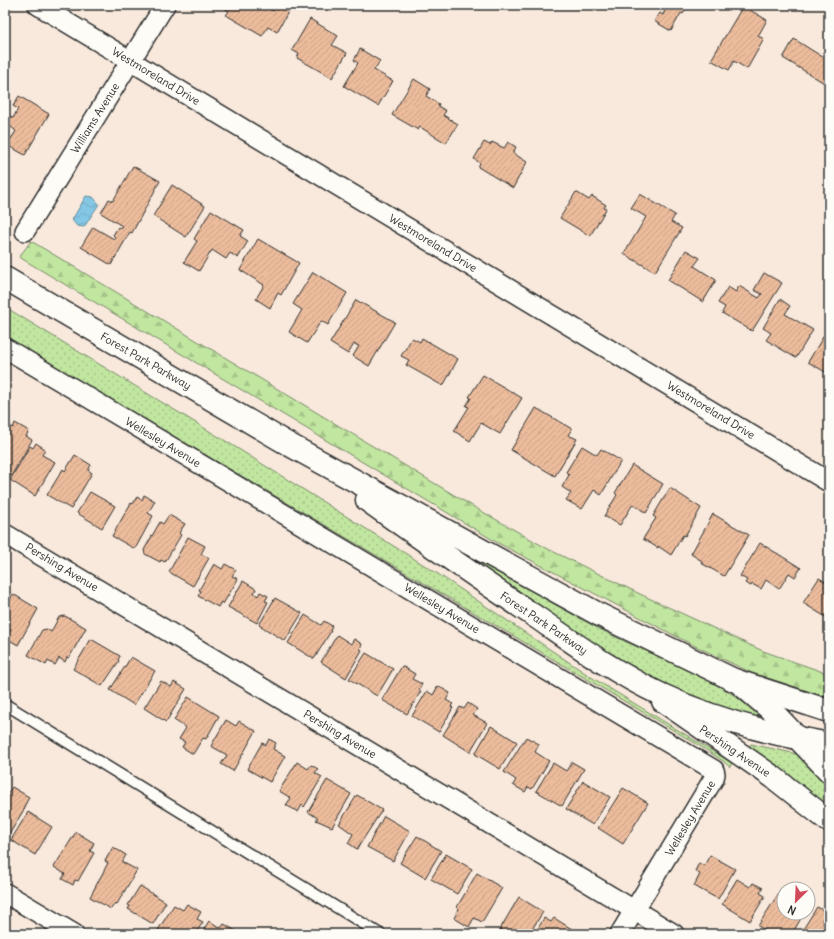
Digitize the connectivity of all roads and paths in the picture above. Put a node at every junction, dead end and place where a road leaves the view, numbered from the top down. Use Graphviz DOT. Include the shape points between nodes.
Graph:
graph roads {
  1 [pos="38,5"];
  2 [pos="165,5"];
  3 [pos="131,61"];
  4 [pos="25,232"];
  5 [pos="5,278"];
  6 [pos="5,348"];
  7 [pos="288,444"];
  8 [pos="829,482"];
  9 [pos="5,534"];
  10 [pos="734,680"];
  11 [pos="639,684"];
  12 [pos="5,704"];
  13 [pos="829,711"];
  14 [pos="798,738"];
  15 [pos="829,744"];
  16 [pos="829,771"];
  17 [pos="829,821"];
  18 [pos="5,893"];
  19 [pos="635,910"];
  20 [pos="74,934"];
  21 [pos="380,934"];
  22 [pos="620,934"];
  23 [pos="674,934"];
  1 -- 3 [label="street, Westmoreland Drive"];
  2 -- 3 [label="street, Williams Avenue"];
  3 -- 4 [label="street, Williams Avenue"];
  3 -- 8 [label="street, Westmoreland Drive"];
  5 -- 7 [label="main road, Forest Park Parkway"];
  6 -- 19 [label="street, Wellesley Avenue" via="714,770 714,778"];
  7 -- 10 [label="main road, Forest Park Parkway" via="598,614"];
  7 -- 11 [label="main road, Forest Park Parkway" via="444,556"];
  9 -- 19 [label="street, Pershing Avenue"];
  10 -- 13 [label="main road, Forest Park Parkway"];
  10 -- 14 [label="main road" via="760,700"];
  11 -- 14 [label="main road, Forest Park Parkway" via="706,713 745,726"];
  11 -- 17 [label="main road, Pershing Avenue" via="773,777"];
  12 -- 21 [label="lane"];
  14 -- 15 [label="main road, Forest Park Parkway"];
  14 -- 16 [label="main road"];
  18 -- 20 [label="street"];
  19 -- 22 [label="street, Wellesley Avenue"];
  19 -- 23 [label="street, Pershing Avenue"];
}
